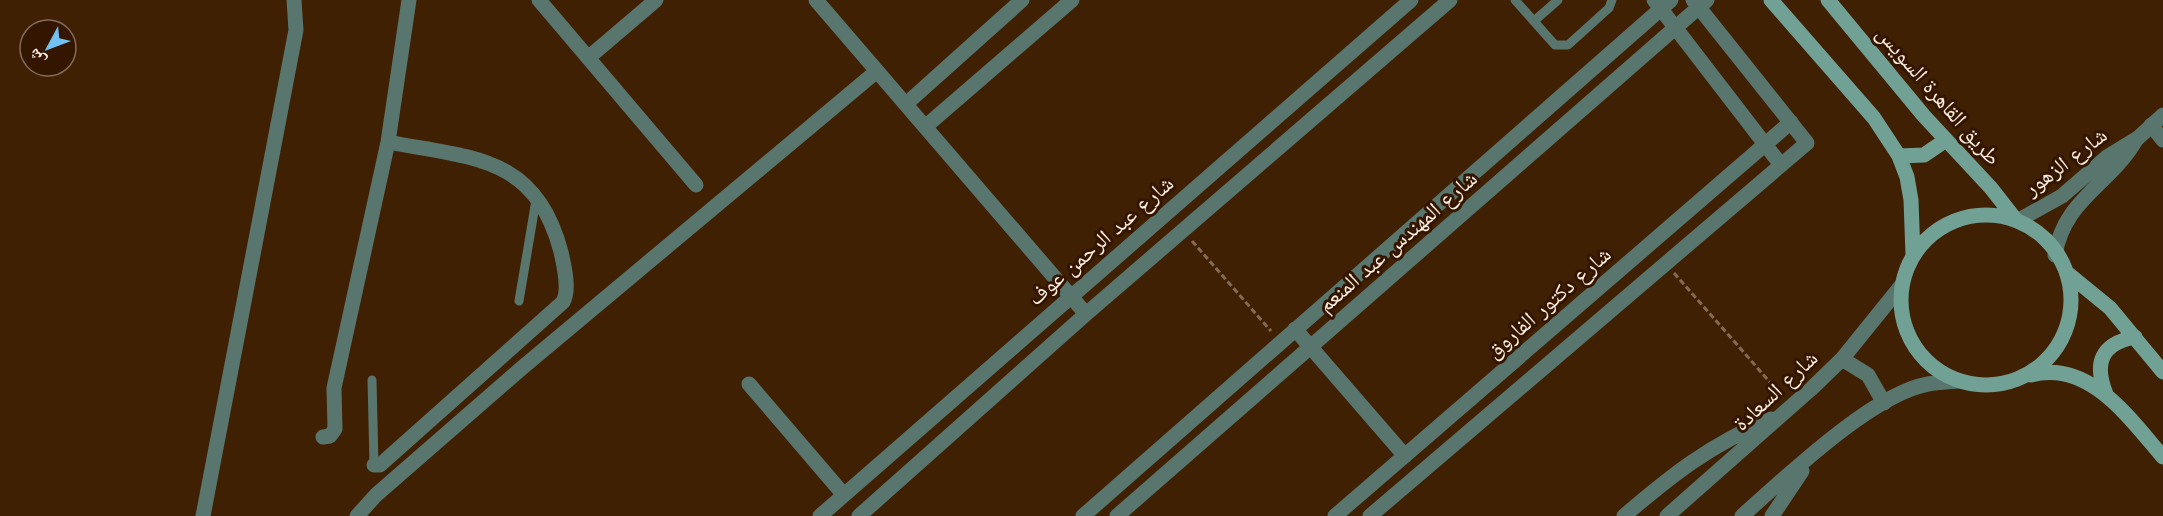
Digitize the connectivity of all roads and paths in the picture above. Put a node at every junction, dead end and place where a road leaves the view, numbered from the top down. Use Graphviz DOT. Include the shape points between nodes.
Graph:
graph roads {
  1 [pos="294,0"];
  2 [pos="409,0"];
  3 [pos="538,0"];
  4 [pos="656,0"];
  5 [pos="816,0"];
  6 [pos="1022,0"];
  7 [pos="1072,0"];
  8 [pos="1411,0"];
  9 [pos="1450,0"];
  10 [pos="1515,0"];
  11 [pos="1558,0"];
  12 [pos="1612,0"];
  13 [pos="1771,0"];
  14 [pos="1828,0"];
  15 [pos="1700,2"];
  16 [pos="1662,3"];
  17 [pos="1534,21"];
  18 [pos="1675,27"];
  19 [pos="588,58"];
  20 [pos="877,71"];
  21 [pos="906,104"];
  22 [pos="2157,120"];
  23 [pos="1791,122"];
  24 [pos="925,127"];
  25 [pos="2138,138"];
  26 [pos="1946,140"];
  27 [pos="2163,140"];
  28 [pos="388,142"];
  29 [pos="1765,144"];
  30 [pos="1899,156"];
  31 [pos="1781,165"];
  32 [pos="696,184"];
  33 [pos="537,197"];
  34 [pos="2018,220"];
  35 [pos="1183,231"];
  36 [pos="1913,255"];
  37 [pos="2055,255"];
  38 [pos="1665,264"];
  39 [pos="2066,272"];
  40 [pos="1901,286"];
  41 [pos="1070,295"];
  42 [pos="519,301"];
  43 [pos="1086,314"];
  44 [pos="1295,329"];
  45 [pos="2135,337"];
  46 [pos="1281,341"];
  47 [pos="1311,347"];
  48 [pos="509,350"];
  49 [pos="1842,358"];
  50 [pos="523,367"];
  51 [pos="487,369"];
  52 [pos="2163,372"];
  53 [pos="2022,377"];
  54 [pos="372,380"];
  55 [pos="1960,381"];
  56 [pos="748,384"];
  57 [pos="502,386"];
  58 [pos="2106,394"];
  59 [pos="1884,403"];
  60 [pos="1788,410"];
  61 [pos="323,437"];
  62 [pos="1813,454"];
  63 [pos="1405,456"];
  64 [pos="2163,457"];
  65 [pos="374,465"];
  66 [pos="844,495"];
  67 [pos="203,516"];
  68 [pos="357,516"];
  69 [pos="820,516"];
  70 [pos="859,516"];
  71 [pos="1083,516"];
  72 [pos="1117,516"];
  73 [pos="1335,516"];
  74 [pos="1370,516"];
  75 [pos="1624,516"];
  76 [pos="1667,516"];
  77 [pos="1742,516"];
  78 [pos="1772,516"];
  1 -- 67 [label="street" via="296,30"];
  2 -- 28 [label="street"];
  3 -- 19 [label="street"];
  4 -- 19 [label="street"];
  5 -- 20 [label="street"];
  6 -- 21 [label="street"];
  7 -- 24 [label="street"];
  8 -- 41 [label="street, شارع عبد الرحمن عوف"];
  9 -- 35 [label="street, شارع عبد الرحمن عوف"];
  10 -- 17 [label="lane"];
  11 -- 17 [label="lane"];
  12 -- 17 [label="lane" via="1610,8 1562,47 1555,45"];
  13 -- 30 [label="main road" via="1874,118"];
  14 -- 26 [label="main road, طريق القاهرة السويس"];
  15 -- 18 [label="street, شارع المهندس عبد المنعم"];
  15 -- 23 [label="street"];
  16 -- 18 [label="street"];
  16 -- 44 [label="street, شارع المهندس عبد المنعم"];
  18 -- 29 [label="street"];
  18 -- 47 [label="street, شارع المهندس عبد المنعم"];
  19 -- 32 [label="street"];
  20 -- 21 [label="street"];
  20 -- 50 [label="street"];
  21 -- 24 [label="street"];
  22 -- 25 [label="street, شارع الزهور"];
  22 -- 27 [label="street"];
  23 -- 29 [label="street, شارع دكتور الفاروق"];
  23 -- 31 [label="street, شارع دكتور الفاروق" via="1807,143"];
  24 -- 41 [label="street"];
  25 -- 34 [label="street, شارع الزهور" via="2107,157 2050,205"];
  25 -- 37 [label="street, شارع الزهور" via="2117,166 2070,213"];
  26 -- 30 [label="main road" via="1924,155"];
  26 -- 34 [label="main road, طريق القاهرة السويس"];
  28 -- 33 [label="street" via="484,160 504,169"];
  28 -- 61 [label="street" via="334,388 335,429 330,436"];
  29 -- 31 [label="street"];
  29 -- 63 [label="street, شارع دكتور الفاروق"];
  30 -- 36 [label="main road" via="1911,200"];
  31 -- 38 [label="street, شارع دكتور الفاروق"];
  33 -- 42 [label="lane"];
  33 -- 48 [label="street" via="556,236 566,294 563,302"];
  34 -- 36 [label="main road" via="1977,215 1958,219 1933,233"];
  34 -- 37 [label="main road" via="2038,234"];
  35 -- 43 [label="street, شارع عبد الرحمن عوف"];
  35 -- 46 [label="path"];
  36 -- 40 [label="main road"];
  37 -- 39 [label="main road"];
  38 -- 60 [label="path"];
  38 -- 74 [label="street, شارع دكتور الفاروق"];
  39 -- 45 [label="main road" via="2110,308"];
  39 -- 53 [label="main road" via="2071,298 2067,325 2050,356"];
  40 -- 49 [label="street, شارع السعادة"];
  40 -- 55 [label="main road" via="1907,333 1920,354 1938,370"];
  41 -- 43 [label="street"];
  41 -- 66 [label="street, شارع عبد الرحمن عوف"];
  43 -- 70 [label="street, شارع عبد الرحمن عوف"];
  44 -- 46 [label="street, شارع المهندس عبد المنعم"];
  44 -- 47 [label="street"];
  45 -- 52 [label="main road"];
  45 -- 58 [label="main road" via="2113,345 2102,359 2099,377"];
  46 -- 71 [label="street, شارع المهندس عبد المنعم"];
  47 -- 63 [label="street"];
  47 -- 72 [label="street, شارع المهندس عبد المنعم"];
  48 -- 50 [label="street"];
  48 -- 51 [label="street"];
  49 -- 59 [label="street" via="1868,375"];
  49 -- 60 [label="street, شارع السعادة"];
  50 -- 57 [label="street"];
  51 -- 57 [label="street"];
  51 -- 65 [label="street" via="380,465"];
  53 -- 55 [label="main road" via="2002,384"];
  53 -- 58 [label="main road" via="2043,372 2064,374"];
  54 -- 65 [label="lane"];
  55 -- 59 [label="street" via="1927,384"];
  56 -- 66 [label="street"];
  57 -- 68 [label="street"];
  58 -- 64 [label="main road"];
  59 -- 62 [label="street"];
  60 -- 75 [label="street" via="1705,451"];
  60 -- 76 [label="street, شارع السعادة"];
  62 -- 77 [label="street"];
  62 -- 78 [label="street"];
  63 -- 73 [label="street, شارع دكتور الفاروق"];
  66 -- 69 [label="street, شارع عبد الرحمن عوف"];
}
